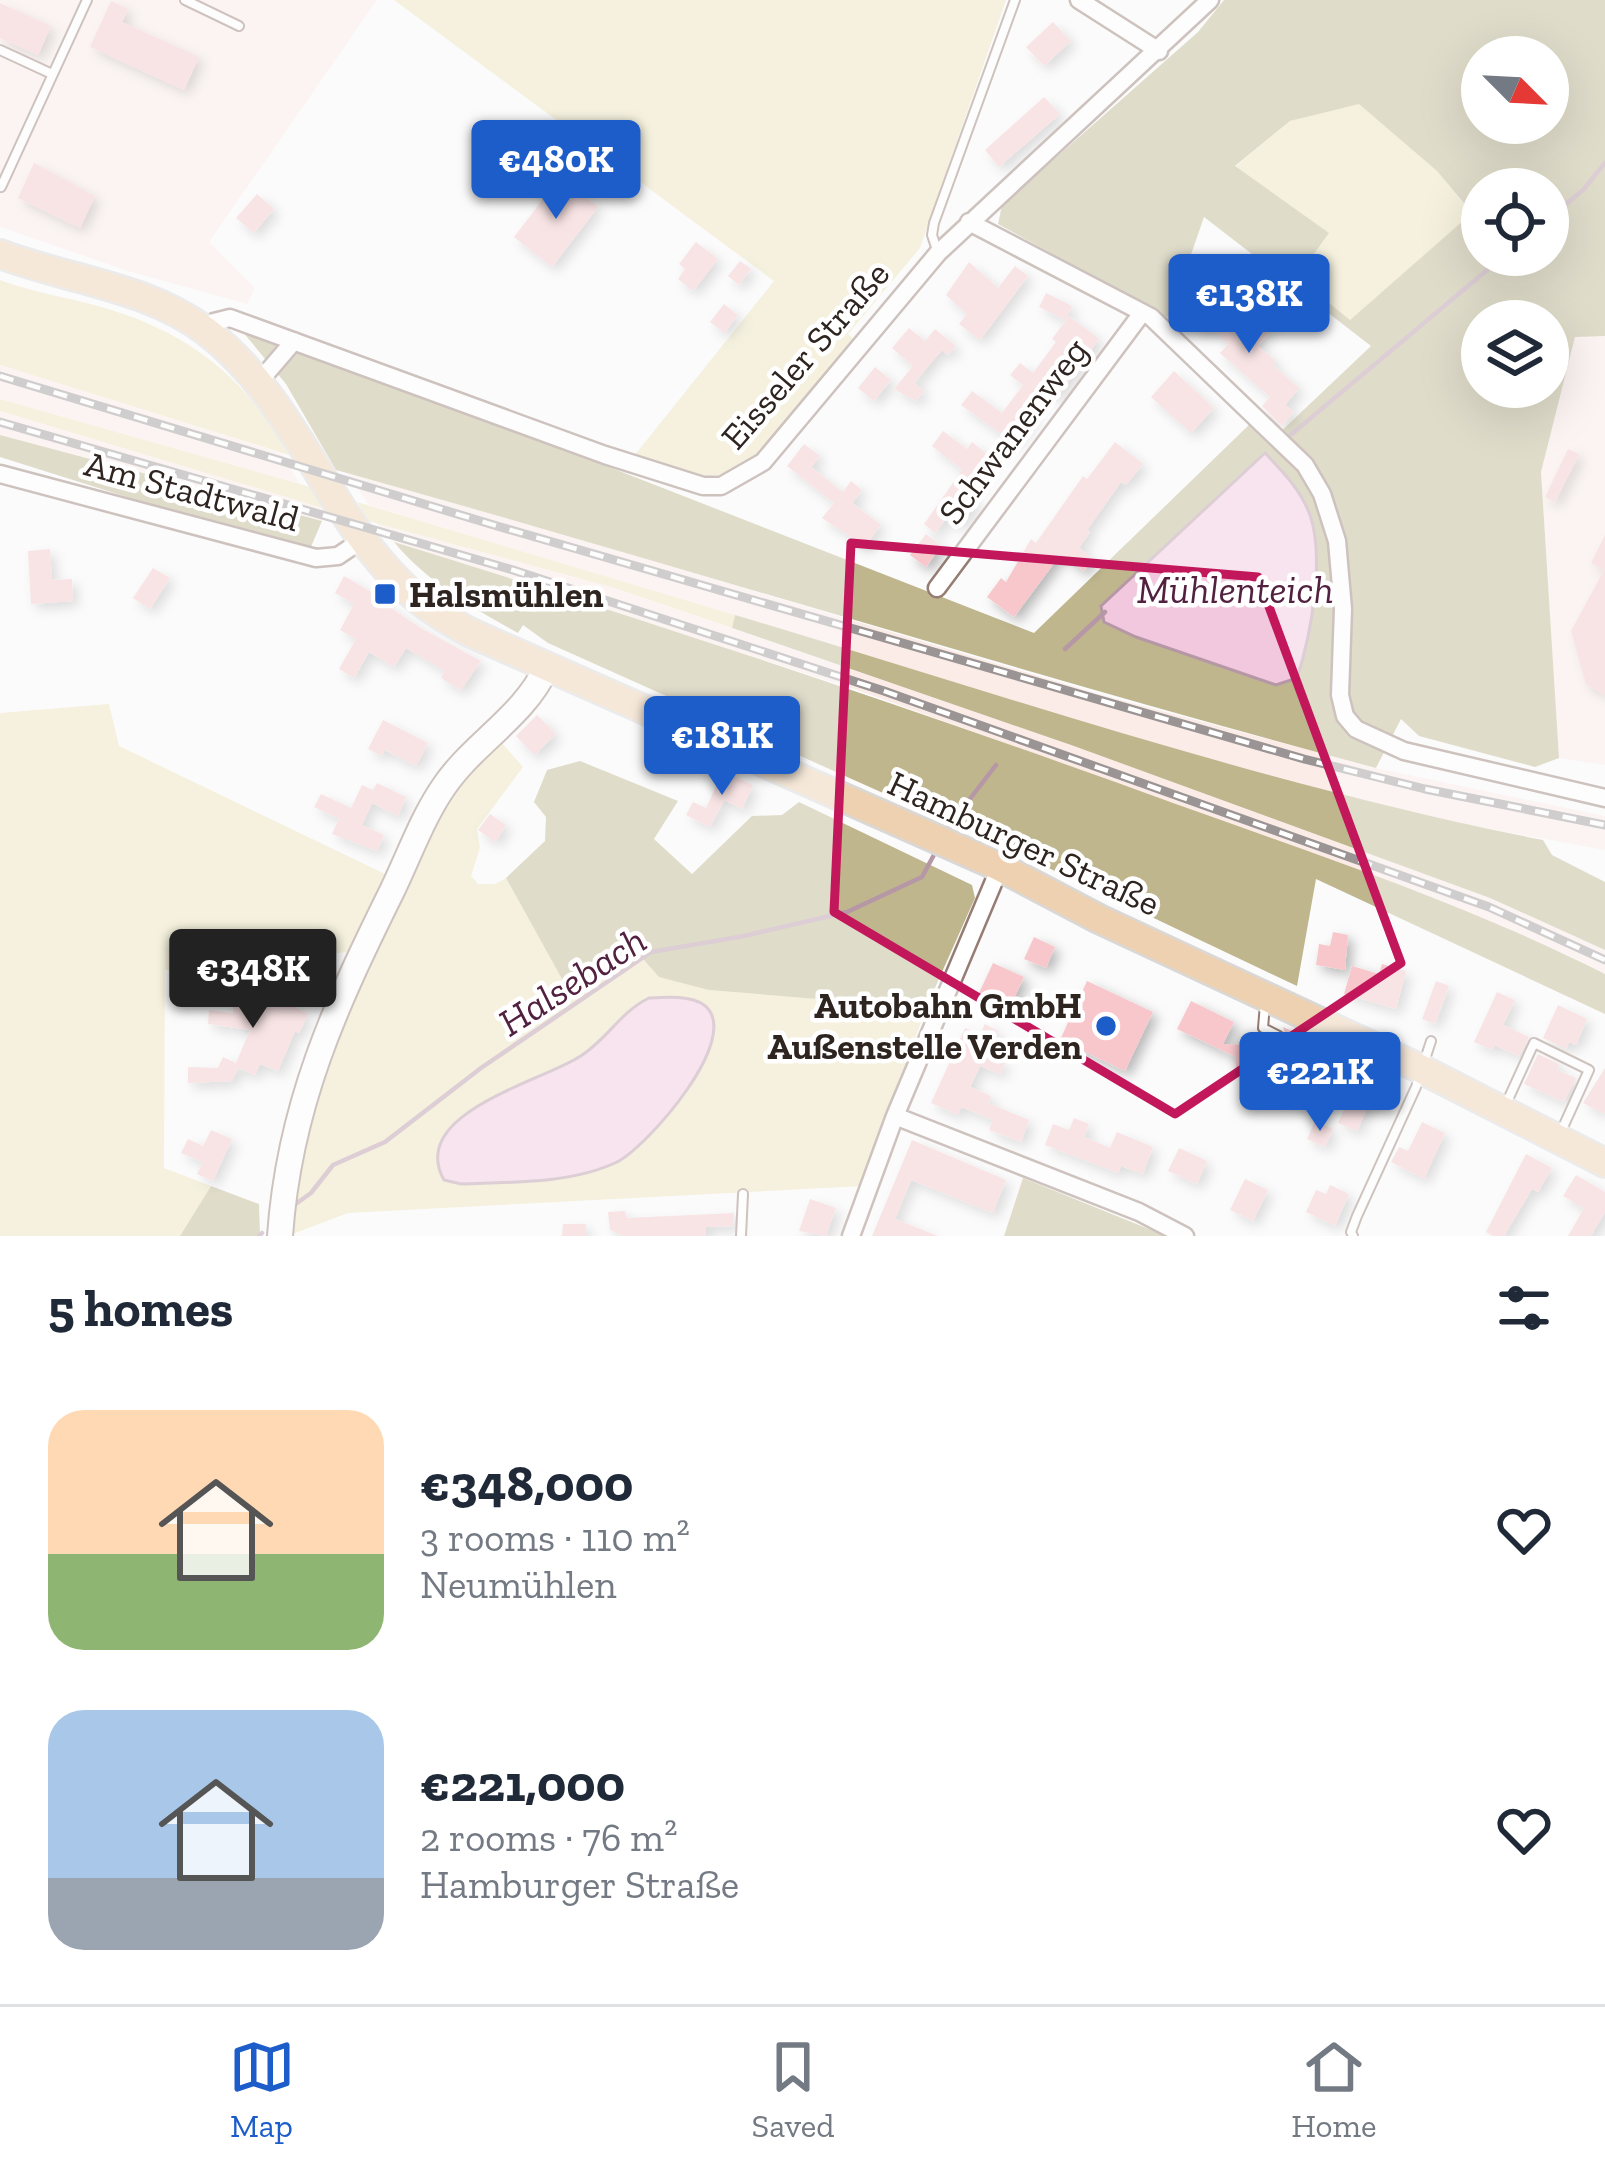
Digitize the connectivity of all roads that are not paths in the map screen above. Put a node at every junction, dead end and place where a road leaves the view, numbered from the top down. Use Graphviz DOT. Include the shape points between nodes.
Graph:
graph roads {
  1 [pos="87,0"];
  2 [pos="185,0"];
  3 [pos="1015,0"];
  4 [pos="1079,0"];
  5 [pos="1210,0"];
  6 [pos="239,26"];
  7 [pos="0,50"];
  8 [pos="1159,51"];
  9 [pos="52,74"];
  10 [pos="1,187"];
  11 [pos="968,222"];
  12 [pos="938,253"];
  13 [pos="0,254"];
  14 [pos="1142,313"];
  15 [pos="204,330"];
  16 [pos="294,340"];
  17 [pos="258,383"];
  18 [pos="0,474"];
  19 [pos="363,539"];
  20 [pos="938,588"];
  21 [pos="545,668"];
  22 [pos="1605,798"];
  23 [pos="1000,868"];
  24 [pos="263,981"];
  25 [pos="345,988"];
  26 [pos="1269,998"];
  27 [pos="1279,1036"];
  28 [pos="1349,1036"];
  29 [pos="1431,1041"];
  30 [pos="1317,1054"];
  31 [pos="1419,1068"];
  32 [pos="1504,1110"];
  33 [pos="895,1116"];
  34 [pos="1559,1137"];
  35 [pos="1605,1163"];
  36 [pos="743,1194"];
  37 [pos="280,1236"];
  38 [pos="740,1236"];
  39 [pos="851,1236"];
  40 [pos="1185,1236"];
  41 [pos="1353,1236"];
  1 -- 9 [label="lane"];
  2 -- 6 [label="lane"];
  3 -- 12 [label="lane" via="934,223"];
  4 -- 8 [label="street"];
  5 -- 8 [label="street, Eisseler Straße"];
  7 -- 9 [label="lane"];
  8 -- 11 [label="street, Eisseler Straße"];
  9 -- 10 [label="lane"];
  11 -- 12 [label="street, Eisseler Straße"];
  11 -- 14 [label="street"];
  12 -- 16 [label="street, Eisseler Straße" via="764,462 721,486 605,455"];
  13 -- 15 [label="main road, Hamburger Straße" via="148,299"];
  14 -- 20 [label="street, Schwanenweg"];
  14 -- 22 [label="street" via="1293,449 1322,494 1337,541 1340,695 1356,729 1404,751"];
  15 -- 16 [label="street, Eisseler Straße" via="230,318"];
  15 -- 17 [label="main road, Hamburger Straße"];
  16 -- 17 [label="street"];
  17 -- 19 [label="main road, Hamburger Straße"];
  18 -- 19 [label="street, Am Stadtwald" via="316,558 338,556"];
  19 -- 21 [label="main road, Hamburger Straße" via="430,608"];
  21 -- 23 [label="main road, Hamburger Straße"];
  21 -- 25 [label="street" via="532,695 441,791"];
  23 -- 26 [label="main road, Hamburger Straße"];
  23 -- 33 [label="street"];
  24 -- 25 [label="lane" via="312,977"];
  25 -- 37 [label="street" via="299,1108"];
  26 -- 27 [label="lane" via="1263,1028"];
  26 -- 28 [label="main road, Hamburger Straße"];
  28 -- 30 [label="lane" via="1336,1063"];
  28 -- 31 [label="main road, Hamburger Straße"];
  29 -- 31 [label="lane"];
  31 -- 32 [label="main road, Hamburger Straße"];
  31 -- 41 [label="lane"];
  32 -- 34 [label="main road, Hamburger Straße"];
  32 -- 34 [label="lane" via="1534,1043 1589,1070"];
  33 -- 39 [label="street"];
  33 -- 40 [label="street"];
  34 -- 35 [label="main road, Hamburger Straße"];
  36 -- 38 [label="lane"];
}
